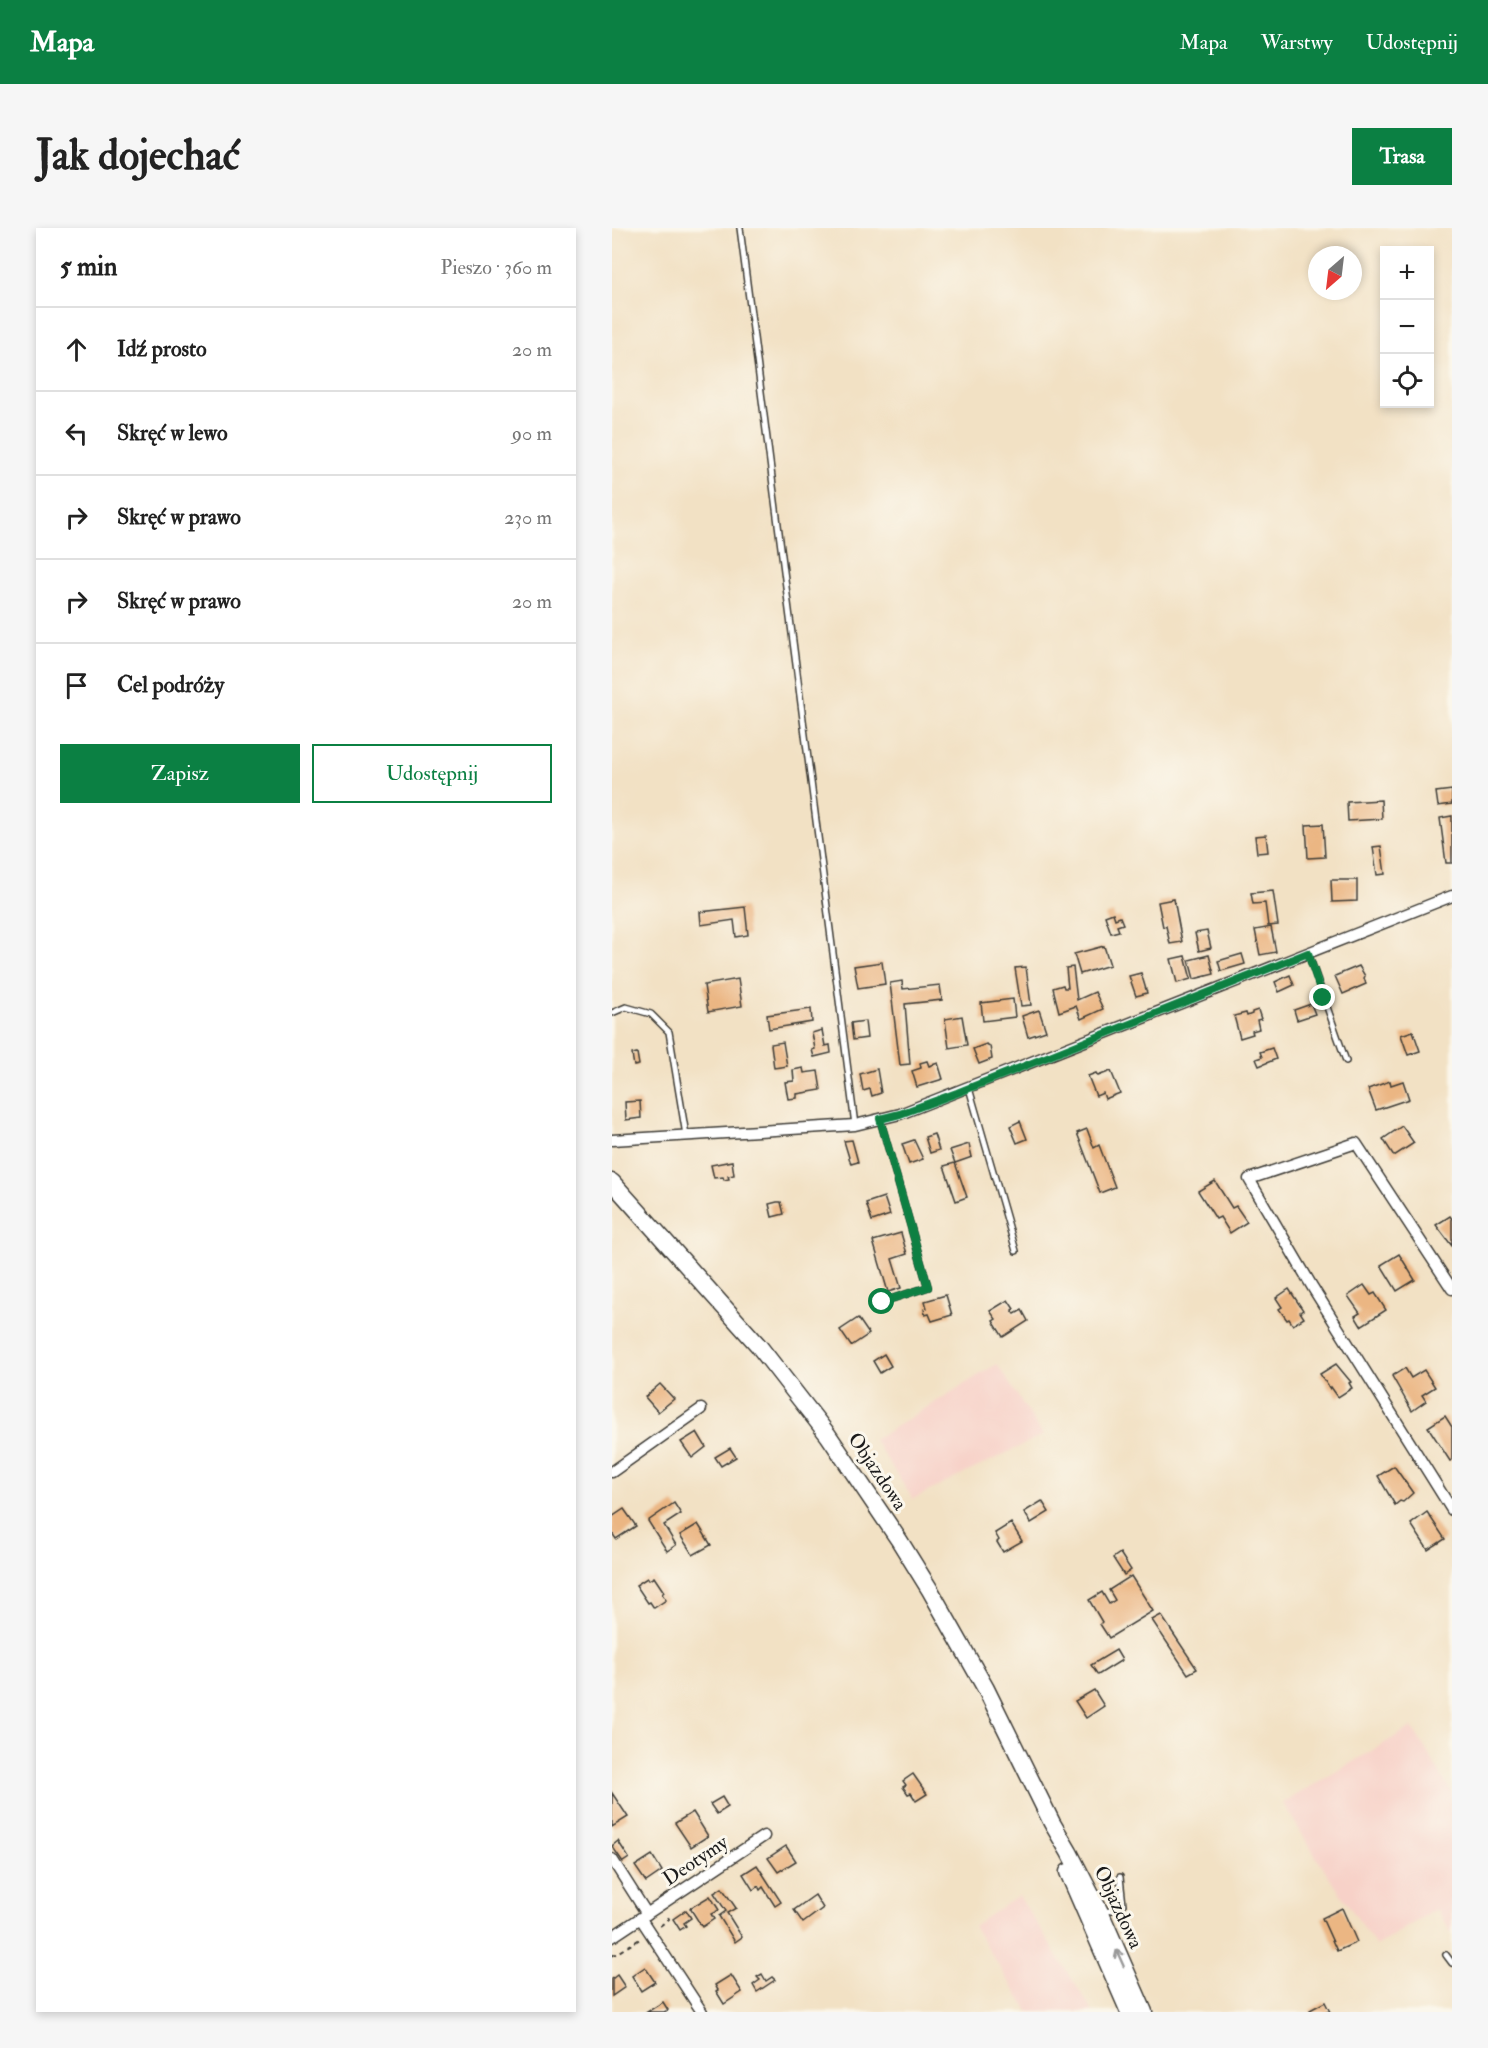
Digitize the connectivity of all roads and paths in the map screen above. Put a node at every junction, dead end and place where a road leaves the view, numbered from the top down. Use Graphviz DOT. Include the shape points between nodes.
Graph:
graph roads {
  1 [pos="740,228"];
  2 [pos="1452,896"];
  3 [pos="1308,953"];
  4 [pos="612,1013"];
  5 [pos="1346,1061"];
  6 [pos="969,1088"];
  7 [pos="880,1119"];
  8 [pos="855,1125"];
  9 [pos="686,1135"];
  10 [pos="612,1140"];
  11 [pos="612,1182"];
  12 [pos="1016,1251"];
  13 [pos="1452,1289"];
  14 [pos="882,1302"];
  15 [pos="701,1409"];
  16 [pos="612,1472"];
  17 [pos="1452,1510"];
  18 [pos="1052,1823"];
  19 [pos="764,1836"];
  20 [pos="612,1859"];
  21 [pos="1120,1877"];
  22 [pos="1101,1914"];
  23 [pos="644,1916"];
  24 [pos="612,1937"];
  25 [pos="1446,1955"];
  26 [pos="1452,1963"];
  27 [pos="702,2012"];
  28 [pos="1129,2012"];
  29 [pos="1144,2012"];
  1 -- 8 [label="lane"];
  2 -- 3 [label="street"];
  3 -- 5 [label="lane"];
  3 -- 6 [label="street"];
  4 -- 9 [label="lane" via="626,1007 651,1014 669,1032"];
  6 -- 7 [label="street"];
  6 -- 12 [label="lane"];
  7 -- 8 [label="street"];
  7 -- 14 [label="lane" via="928,1287"];
  8 -- 9 [label="street"];
  9 -- 10 [label="street"];
  11 -- 18 [label="main road, Objazdowa" via="758,1345 864,1486 986,1689"];
  13 -- 17 [label="street" via="1356,1143 1249,1179"];
  15 -- 16 [label="street"];
  18 -- 22 [label="main road, Objazdowa"];
  18 -- 28 [label="main road, Objazdowa" via="1056,1844"];
  19 -- 23 [label="street, Deotymy"];
  20 -- 23 [label="street"];
  21 -- 22 [label="lane" via="1123,1905"];
  29 -- 22 [label="main road, Objazdowa, one-way"];
  23 -- 24 [label="street, Deotymy"];
  23 -- 27 [label="street"];
  25 -- 26 [label="lane"];
}
